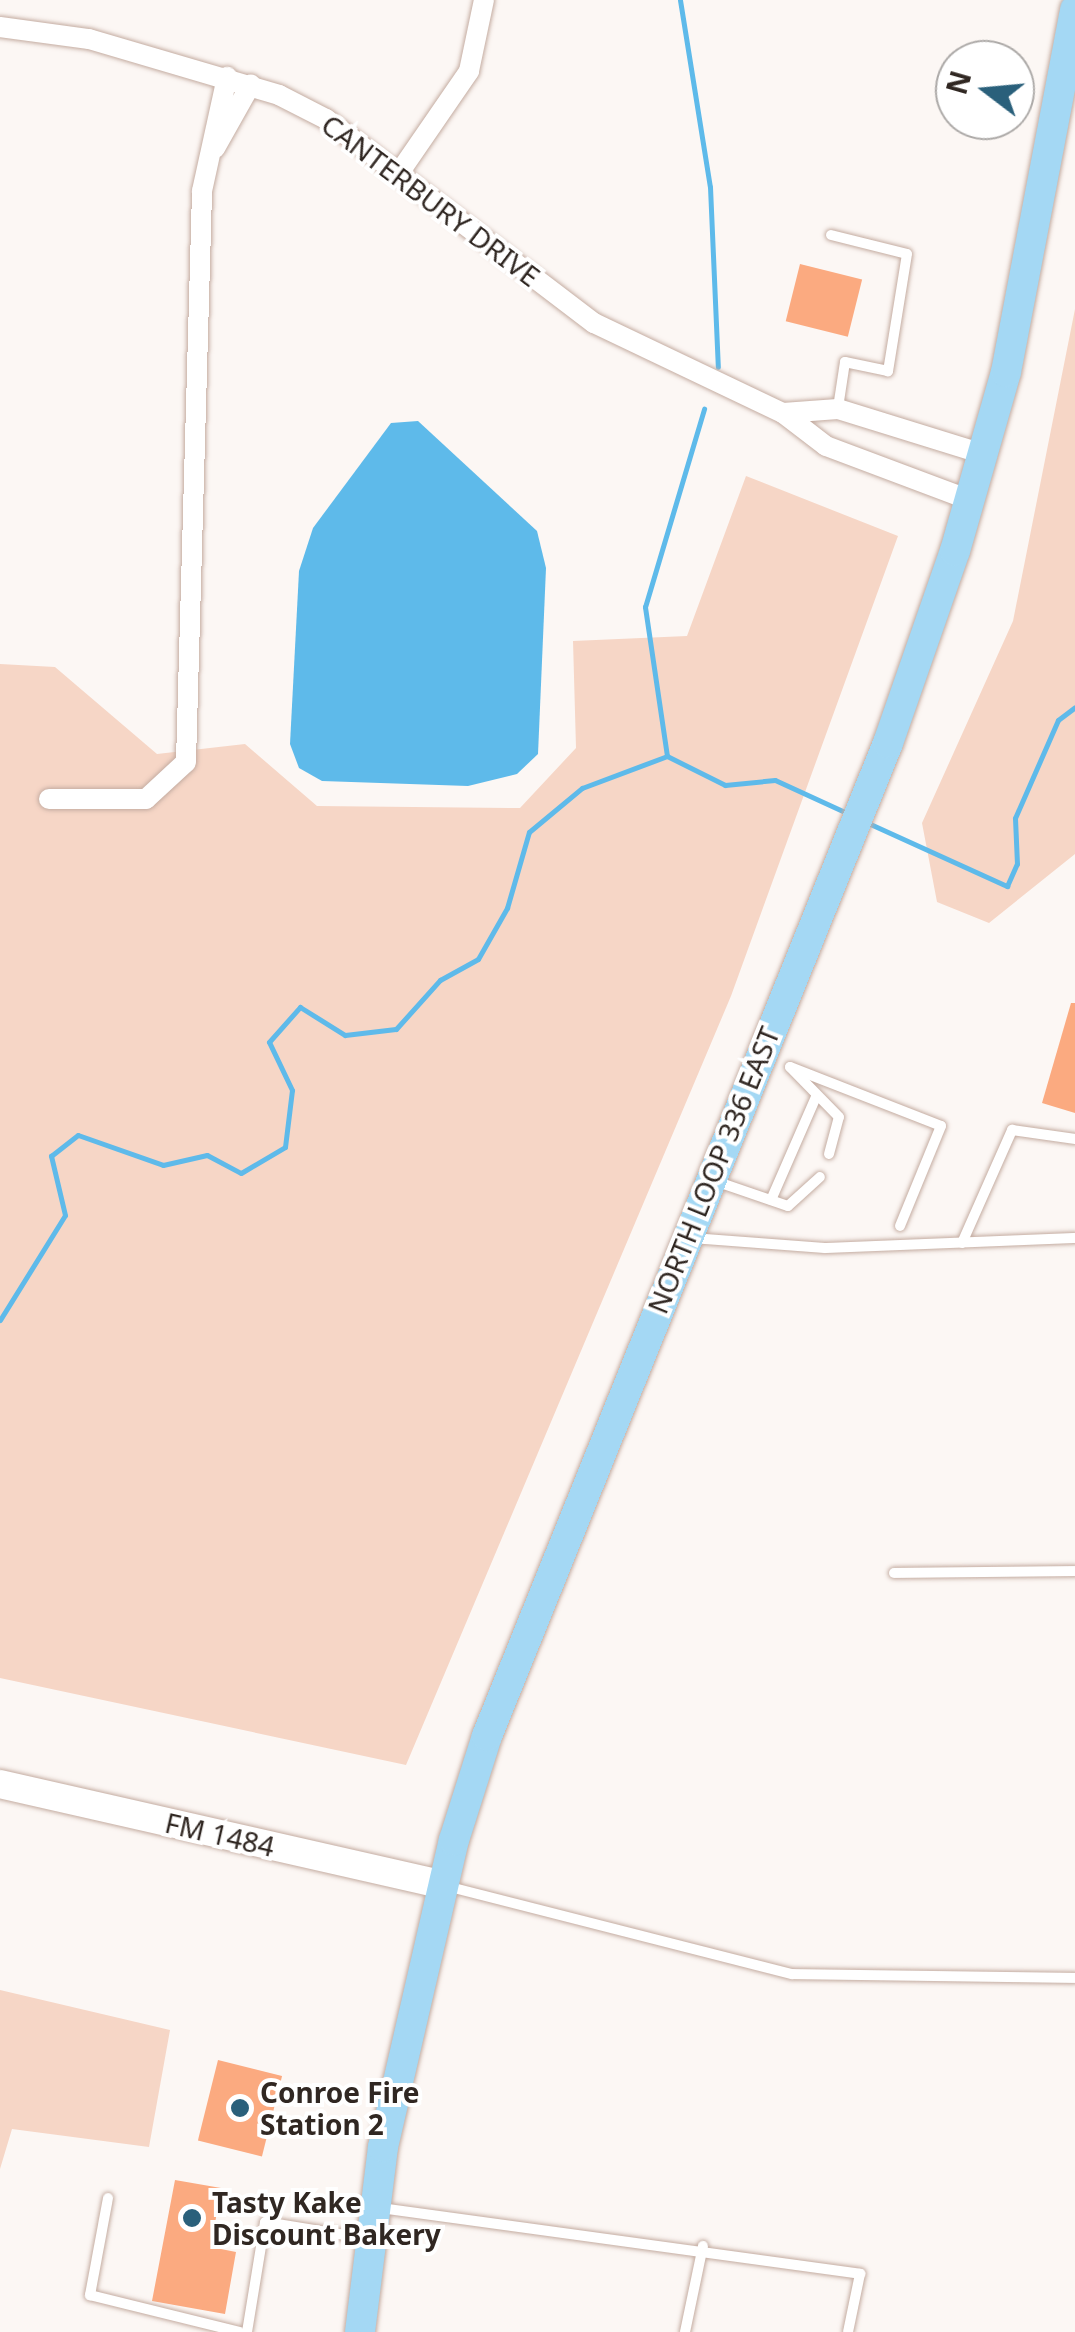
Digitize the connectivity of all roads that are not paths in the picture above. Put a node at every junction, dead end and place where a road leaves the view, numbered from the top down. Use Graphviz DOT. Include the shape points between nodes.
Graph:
graph roads {
  1 [pos="484,0"];
  2 [pos="1075,10"];
  3 [pos="0,27"];
  4 [pos="227,76"];
  5 [pos="251,84"];
  6 [pos="214,150"];
  7 [pos="399,173"];
  8 [pos="831,235"];
  9 [pos="838,409"];
  10 [pos="783,413"];
  11 [pos="983,454"];
  12 [pos="970,500"];
  13 [pos="49,799"];
  14 [pos="758,1055"];
  15 [pos="790,1067"];
  16 [pos="816,1097"];
  17 [pos="1075,1138"];
  18 [pos="829,1154"];
  19 [pos="820,1177"];
  20 [pos="709,1179"];
  21 [pos="771,1200"];
  22 [pos="900,1226"];
  23 [pos="686,1238"];
  24 [pos="1075,1238"];
  25 [pos="962,1243"];
  26 [pos="1075,1572"];
  27 [pos="894,1573"];
  28 [pos="0,1784"];
  29 [pos="441,1884"];
  30 [pos="1075,1978"];
  31 [pos="108,2198"];
  32 [pos="375,2207"];
  33 [pos="371,2240"];
  34 [pos="703,2246"];
  35 [pos="244,2332"];
  36 [pos="360,2332"];
  37 [pos="685,2332"];
  38 [pos="848,2332"];
  1 -- 7 [label="street" via="469,71"];
  2 -- 11 [label="main road, NORTH LOOP 336 EAST"];
  3 -- 4 [label="street, CANTERBURY DRIVE"];
  4 -- 5 [label="street, CANTERBURY DRIVE"];
  4 -- 6 [label="street"];
  5 -- 6 [label="street"];
  5 -- 7 [label="street, CANTERBURY DRIVE" via="326,119"];
  6 -- 13 [label="street" via="202,192 186,762 146,799"];
  7 -- 10 [label="street, CANTERBURY DRIVE" via="594,323"];
  8 -- 9 [label="lane" via="906,254 888,371 845,362"];
  9 -- 10 [label="street, CANTERBURY DRIVE"];
  9 -- 11 [label="street, CANTERBURY DRIVE"];
  10 -- 12 [label="street, CANTERBURY DRIVE" via="826,446"];
  11 -- 12 [label="main road, NORTH LOOP 336 EAST"];
  12 -- 14 [label="main road, NORTH LOOP 336 EAST" via="888,742"];
  14 -- 15 [label="lane"];
  14 -- 20 [label="main road, NORTH LOOP 336 EAST"];
  15 -- 16 [label="lane"];
  15 -- 22 [label="lane" via="941,1126"];
  16 -- 18 [label="lane" via="838,1116"];
  16 -- 21 [label="lane"];
  17 -- 25 [label="lane" via="1012,1130"];
  19 -- 21 [label="lane" via="803,1200"];
  20 -- 21 [label="lane"];
  20 -- 23 [label="main road, NORTH LOOP 336 EAST"];
  23 -- 25 [label="lane" via="824,1248"];
  23 -- 29 [label="main road, NORTH LOOP 336 EAST" via="487,1736"];
  24 -- 25 [label="lane"];
  26 -- 27 [label="lane"];
  28 -- 29 [label="main road, FM 1484 / FM 1484"];
  29 -- 30 [label="lane" via="776,1971"];
  29 -- 32 [label="main road, NORTH LOOP 336 EAST"];
  31 -- 35 [label="lane" via="90,2295"];
  32 -- 33 [label="main road, NORTH LOOP 336 EAST"];
  32 -- 34 [label="lane"];
  33 -- 35 [label="lane" via="265,2222"];
  33 -- 36 [label="main road, NORTH LOOP 336 EAST"];
  34 -- 37 [label="lane"];
  34 -- 38 [label="lane" via="860,2274"];
}
